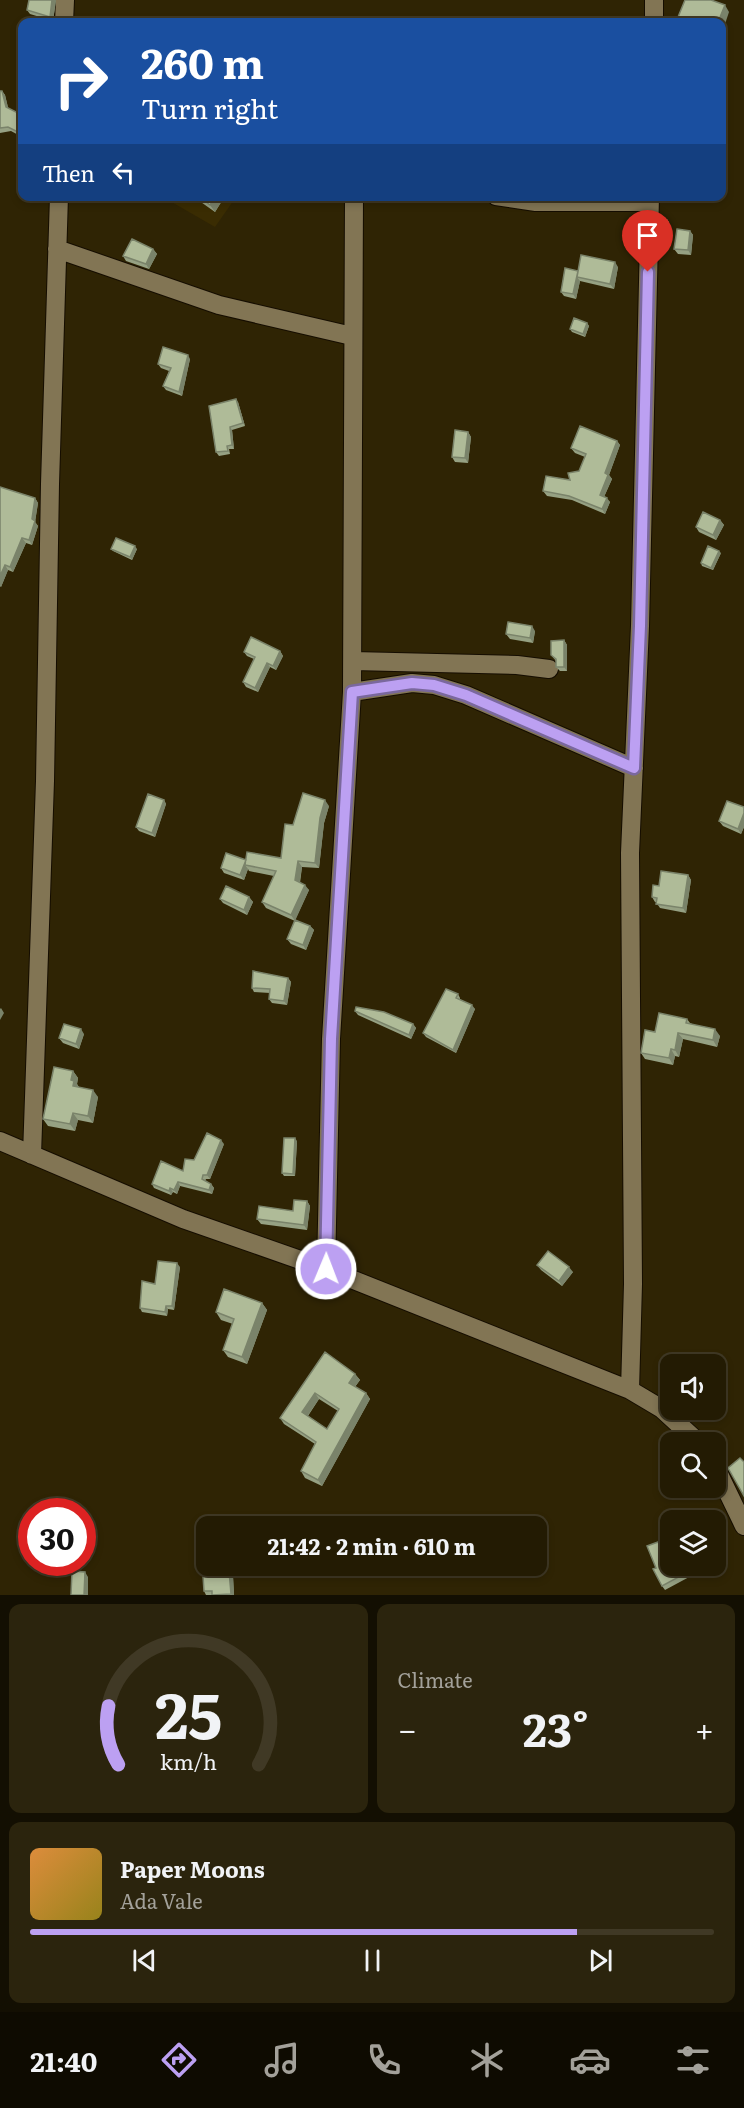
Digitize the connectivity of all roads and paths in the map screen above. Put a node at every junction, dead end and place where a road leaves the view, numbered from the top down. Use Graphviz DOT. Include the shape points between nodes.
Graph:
graph roads {
  1 [pos="65,0"];
  2 [pos="654,0"];
  3 [pos="64,18"];
  4 [pos="654,18"];
  5 [pos="58,201"];
  6 [pos="354,201"];
  7 [pos="529,201"];
  8 [pos="574,201"];
  9 [pos="650,201"];
  10 [pos="57,249"];
  11 [pos="352,336"];
  12 [pos="353,661"];
  13 [pos="549,669"];
  14 [pos="352,692"];
  15 [pos="634,768"];
  16 [pos="0,1141"];
  17 [pos="32,1155"];
  18 [pos="326,1269"];
  19 [pos="630,1390"];
  20 [pos="687,1432"];
  21 [pos="726,1489"];
  22 [pos="744,1526"];
  1 -- 3 [label="street"];
  2 -- 4 [label="street"];
  5 -- 10 [label="street"];
  6 -- 11 [label="street"];
  7 -- 8 [label="street"];
  9 -- 15 [label="street"];
  10 -- 11 [label="street" via="219,305"];
  10 -- 17 [label="street"];
  11 -- 12 [label="street"];
  12 -- 13 [label="street"];
  12 -- 14 [label="street"];
  14 -- 15 [label="street" via="412,683 434,685 466,695"];
  14 -- 18 [label="street" via="331,1039"];
  15 -- 19 [label="street" via="630,853"];
  16 -- 17 [label="street"];
  17 -- 18 [label="street" via="183,1219"];
  18 -- 19 [label="street"];
  19 -- 20 [label="street" via="662,1409"];
  21 -- 22 [label="street"];
}
